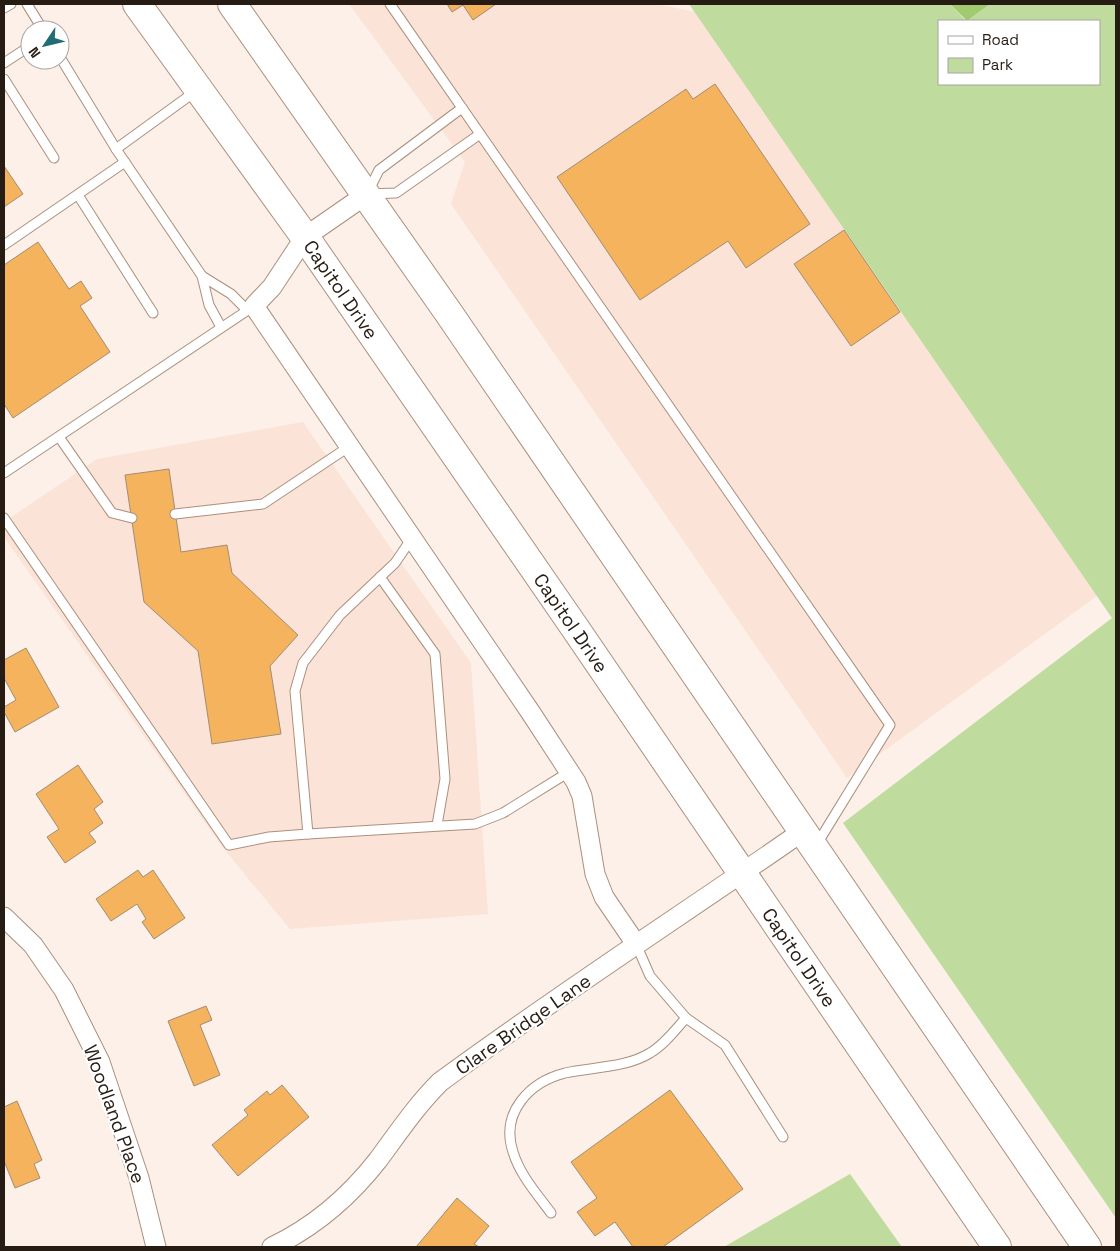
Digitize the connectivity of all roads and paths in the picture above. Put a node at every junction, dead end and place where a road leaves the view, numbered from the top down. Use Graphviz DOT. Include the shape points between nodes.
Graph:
graph roads {
  1 [pos="11,4"];
  2 [pos="27,4"];
  3 [pos="137,4"];
  4 [pos="232,4"];
  5 [pos="390,4"];
  6 [pos="4,8"];
  7 [pos="37,20"];
  8 [pos="20,53"];
  9 [pos="4,63"];
  10 [pos="68,70"];
  11 [pos="4,79"];
  12 [pos="198,89"];
  13 [pos="462,108"];
  14 [pos="480,134"];
  15 [pos="116,148"];
  16 [pos="54,158"];
  17 [pos="125,162"];
  18 [pos="367,194"];
  19 [pos="78,195"];
  20 [pos="305,237"];
  21 [pos="4,245"];
  22 [pos="202,276"];
  23 [pos="251,308"];
  24 [pos="153,312"];
  25 [pos="221,327"];
  26 [pos="59,437"];
  27 [pos="350,446"];
  28 [pos="4,473"];
  29 [pos="175,514"];
  30 [pos="4,518"];
  31 [pos="132,518"];
  32 [pos="412,538"];
  33 [pos="380,577"];
  34 [pos="569,772"];
  35 [pos="437,825"];
  36 [pos="308,834"];
  37 [pos="808,840"];
  38 [pos="741,874"];
  39 [pos="4,917"];
  40 [pos="636,944"];
  41 [pos="686,1018"];
  42 [pos="783,1136"];
  43 [pos="551,1213"];
  44 [pos="156,1247"];
  45 [pos="272,1247"];
  46 [pos="997,1247"];
  47 [pos="1088,1247"];
  1 -- 6 [label="lane"];
  2 -- 7 [label="lane"];
  3 -- 12 [label="main road, Capitol Drive"];
  4 -- 18 [label="main road"];
  5 -- 13 [label="lane"];
  8 -- 9 [label="lane"];
  10 -- 15 [label="lane"];
  11 -- 16 [label="lane"];
  12 -- 15 [label="lane"];
  12 -- 20 [label="main road, Capitol Drive"];
  13 -- 14 [label="lane"];
  13 -- 18 [label="lane" via="379,170"];
  14 -- 18 [label="lane" via="396,193"];
  14 -- 37 [label="lane" via="890,725"];
  15 -- 17 [label="lane"];
  17 -- 19 [label="lane"];
  17 -- 22 [label="lane"];
  18 -- 20 [label="street"];
  18 -- 37 [label="main road"];
  19 -- 21 [label="lane"];
  19 -- 24 [label="lane"];
  20 -- 23 [label="street" via="272,287"];
  20 -- 38 [label="main road, Capitol Drive"];
  22 -- 23 [label="lane"];
  22 -- 25 [label="lane" via="210,305"];
  23 -- 25 [label="lane"];
  23 -- 27 [label="street"];
  25 -- 26 [label="lane"];
  26 -- 28 [label="lane"];
  26 -- 31 [label="lane" via="112,513"];
  27 -- 29 [label="lane" via="263,504"];
  27 -- 32 [label="street"];
  30 -- 36 [label="lane" via="229,845"];
  32 -- 33 [label="lane" via="396,563"];
  32 -- 34 [label="street"];
  33 -- 35 [label="lane" via="435,654 446,779"];
  33 -- 36 [label="lane" via="340,615 303,663 295,691"];
  34 -- 35 [label="lane" via="503,813 475,824"];
  34 -- 40 [label="street" via="582,796 594,867 604,897"];
  35 -- 36 [label="lane"];
  37 -- 38 [label="street, Clare Bridge Lane"];
  37 -- 47 [label="main road"];
  38 -- 40 [label="street, Clare Bridge Lane"];
  38 -- 46 [label="main road, Capitol Drive"];
  39 -- 44 [label="street, Woodland Place" via="33,945 64,990 100,1062 139,1178"];
  40 -- 41 [label="lane" via="650,976"];
  40 -- 45 [label="street, Clare Bridge Lane" via="440,1082 420,1102 355,1187 331,1210"];
  41 -- 42 [label="lane" via="725,1044"];
  41 -- 43 [label="lane" via="650,1053 632,1061 542,1081 528,1091 511,1123 512,1150 524,1175"];
}
